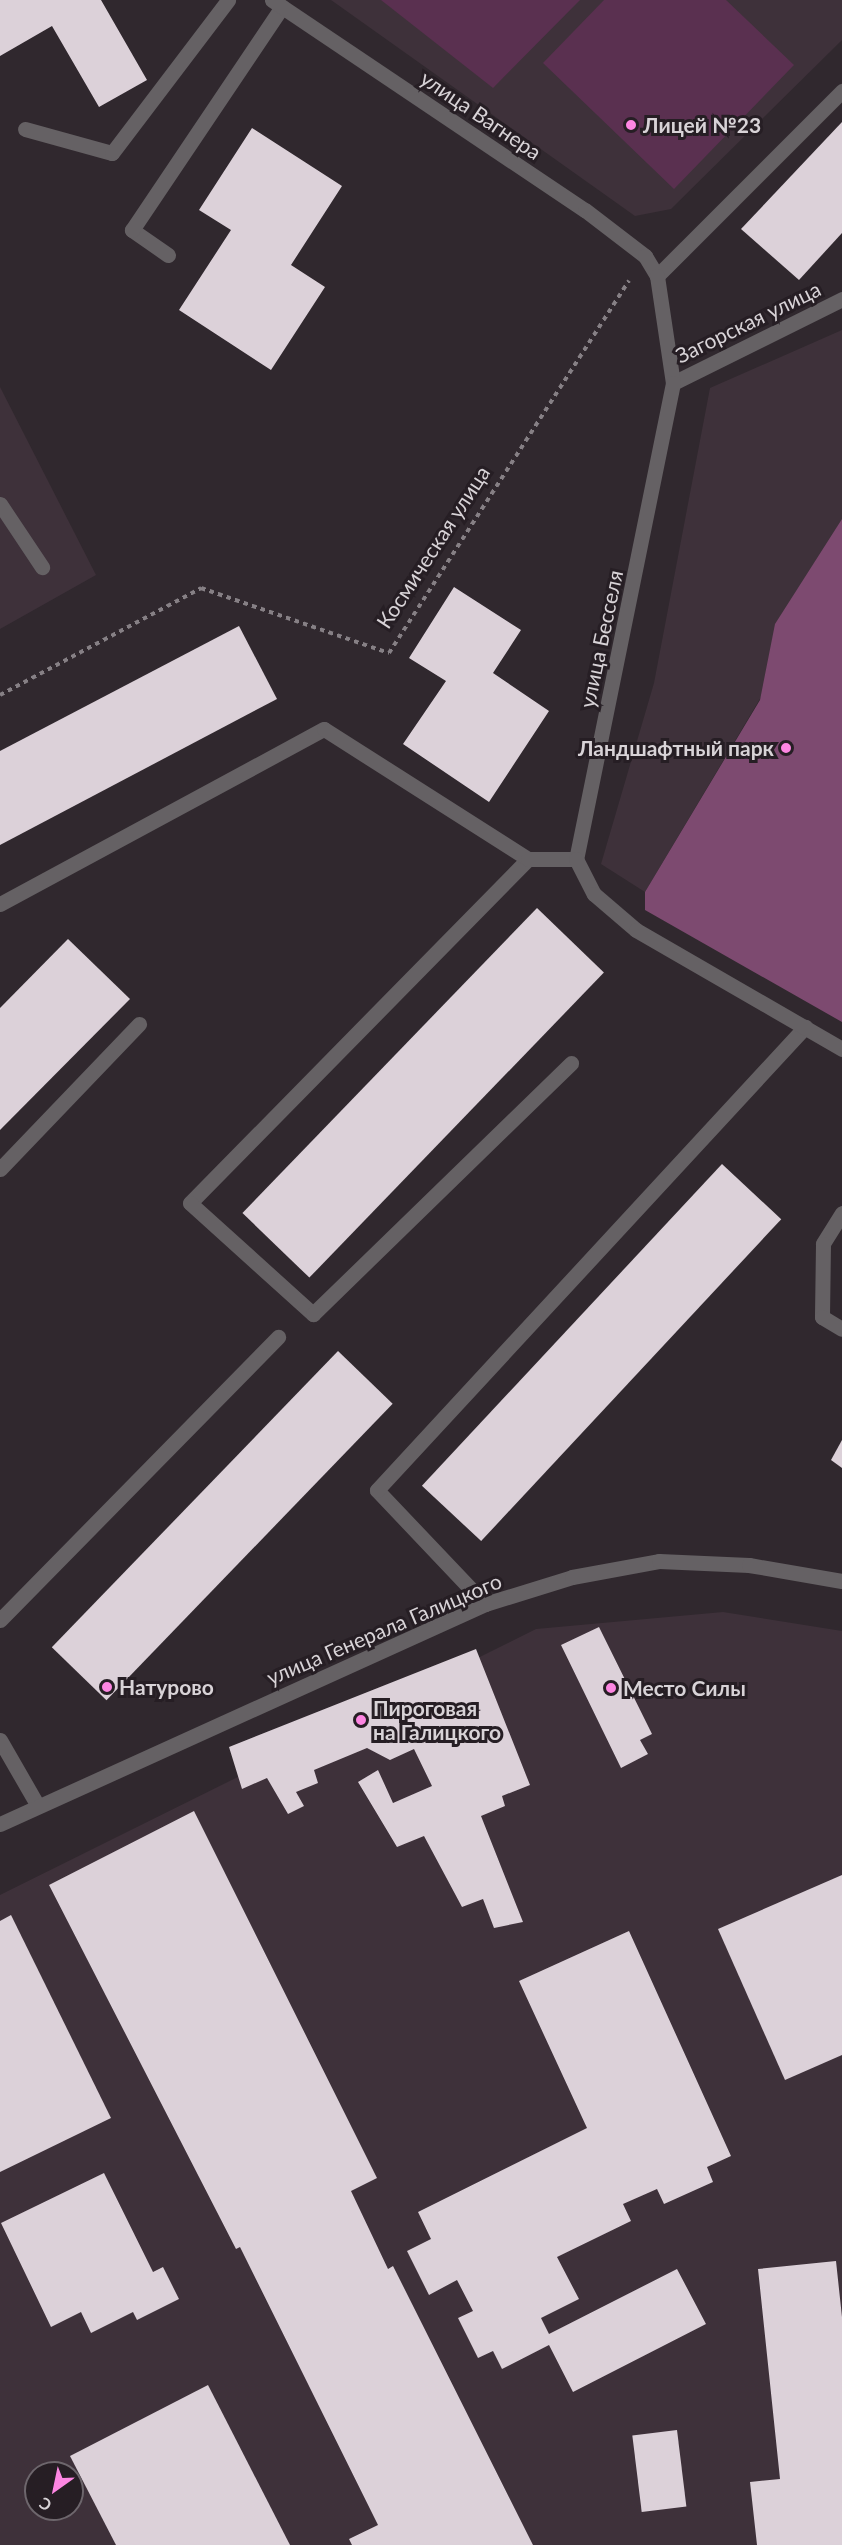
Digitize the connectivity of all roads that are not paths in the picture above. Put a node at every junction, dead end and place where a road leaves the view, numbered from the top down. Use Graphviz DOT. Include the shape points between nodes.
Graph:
graph roads {
  1 [pos="228,0"];
  2 [pos="277,3"];
  3 [pos="842,91"];
  4 [pos="25,129"];
  5 [pos="168,255"];
  6 [pos="657,276"];
  7 [pos="842,299"];
  8 [pos="673,383"];
  9 [pos="0,504"];
  10 [pos="42,567"];
  11 [pos="528,859"];
  12 [pos="576,859"];
  13 [pos="0,904"];
  14 [pos="139,1024"];
  15 [pos="805,1027"];
  16 [pos="842,1049"];
  17 [pos="571,1063"];
  18 [pos="0,1169"];
  19 [pos="842,1213"];
  20 [pos="842,1329"];
  21 [pos="278,1337"];
  22 [pos="842,1581"];
  23 [pos="485,1604"];
  24 [pos="0,1620"];
  25 [pos="0,1740"];
  26 [pos="38,1806"];
  27 [pos="0,1824"];
  1 -- 4 [label="street" via="112,153"];
  2 -- 5 [label="street" via="132,230"];
  2 -- 6 [label="street, улица Вагнера" via="585,210 645,256"];
  3 -- 6 [label="street"];
  6 -- 8 [label="street, улица Бесселя"];
  7 -- 8 [label="street, Загорская улица"];
  8 -- 12 [label="street, улица Бесселя"];
  9 -- 10 [label="street"];
  11 -- 12 [label="street"];
  11 -- 13 [label="street" via="324,729"];
  11 -- 17 [label="street" via="190,1203 313,1314"];
  12 -- 15 [label="street" via="594,894 636,930"];
  14 -- 18 [label="street"];
  15 -- 16 [label="street"];
  15 -- 23 [label="street" via="377,1491"];
  19 -- 20 [label="street" via="823,1244 822,1317"];
  21 -- 24 [label="street"];
  22 -- 23 [label="street, улица Генерала Галицкого" via="749,1565 659,1561 572,1577"];
  23 -- 26 [label="street, улица Генерала Галицкого"];
  25 -- 26 [label="street"];
  26 -- 27 [label="street, улица Генерала Галицкого"];
}
